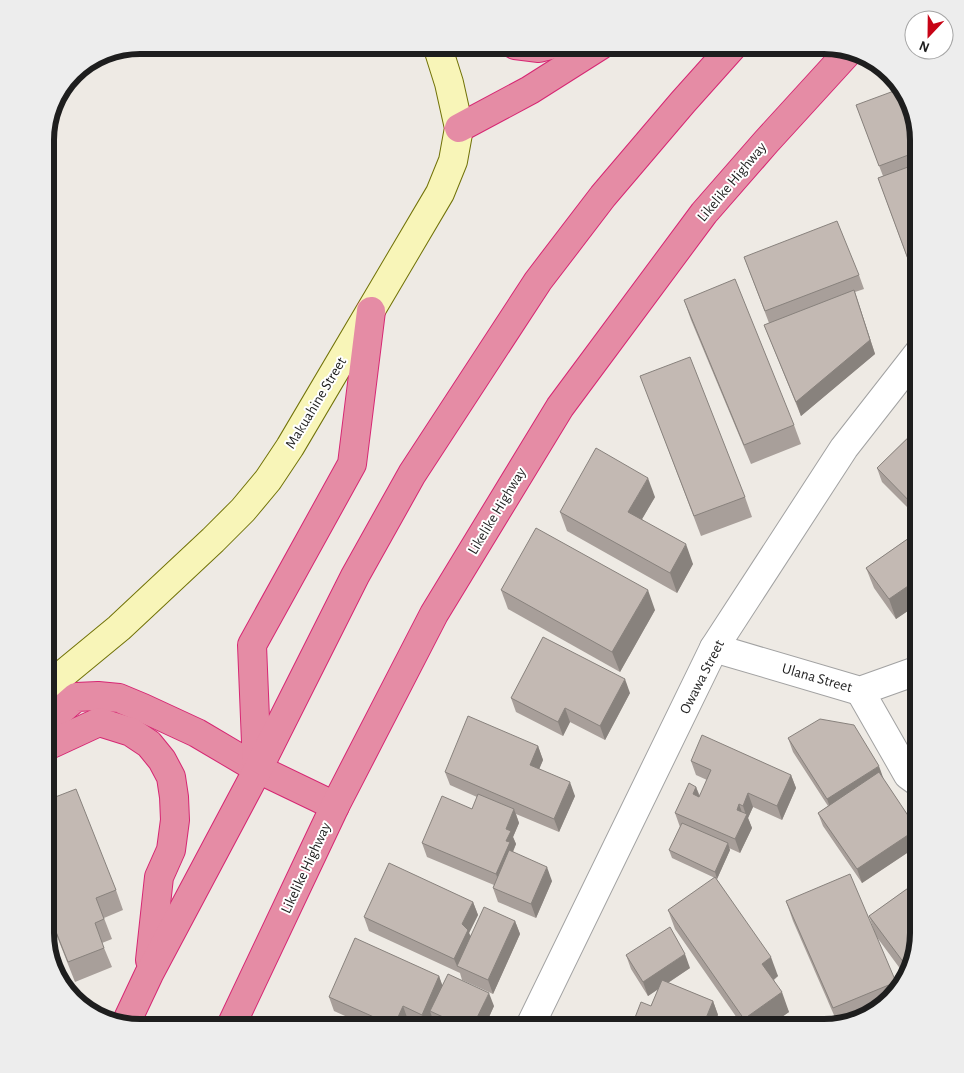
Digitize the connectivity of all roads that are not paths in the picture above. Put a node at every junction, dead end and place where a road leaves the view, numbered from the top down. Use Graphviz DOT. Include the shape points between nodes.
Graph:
graph roads {
  1 [pos="440,54"];
  2 [pos="587,54"];
  3 [pos="726,54"];
  4 [pos="844,56"];
  5 [pos="459,128"];
  6 [pos="371,311"];
  7 [pos="910,364"];
  8 [pos="714,648"];
  9 [pos="910,673"];
  10 [pos="54,682"];
  11 [pos="860,691"];
  12 [pos="54,716"];
  13 [pos="54,744"];
  14 [pos="258,768"];
  15 [pos="910,776"];
  16 [pos="335,806"];
  17 [pos="149,974"];
  18 [pos="128,1018"];
  19 [pos="234,1019"];
  20 [pos="533,1019"];
  1 -- 5 [label="street, Makuahine Street"];
  2 -- 5 [label="highway" via="530,90"];
  3 -- 14 [label="highway" via="603,196 538,280 412,474 355,576"];
  4 -- 16 [label="highway, Likelike Highway" via="704,213 560,407 434,614"];
  5 -- 6 [label="street, Makuahine Street" via="453,161 440,193"];
  6 -- 10 [label="street, Makuahine Street" via="290,447 243,510 120,628"];
  6 -- 14 [label="highway" via="352,464 252,645"];
  7 -- 8 [label="street, Owawa Street" via="844,448"];
  8 -- 11 [label="street, Ulana Street"];
  8 -- 20 [label="street, Owawa Street"];
  9 -- 11 [label="street, Ulana Street"];
  11 -- 15 [label="street"];
  12 -- 14 [label="highway" via="76,697 119,698 197,733"];
  13 -- 17 [label="highway" via="99,722 131,732 149,744 171,777 175,820 171,850 159,877"];
  14 -- 16 [label="highway"];
  14 -- 17 [label="highway"];
  16 -- 19 [label="highway, Likelike Highway"];
  17 -- 18 [label="highway"];
}
